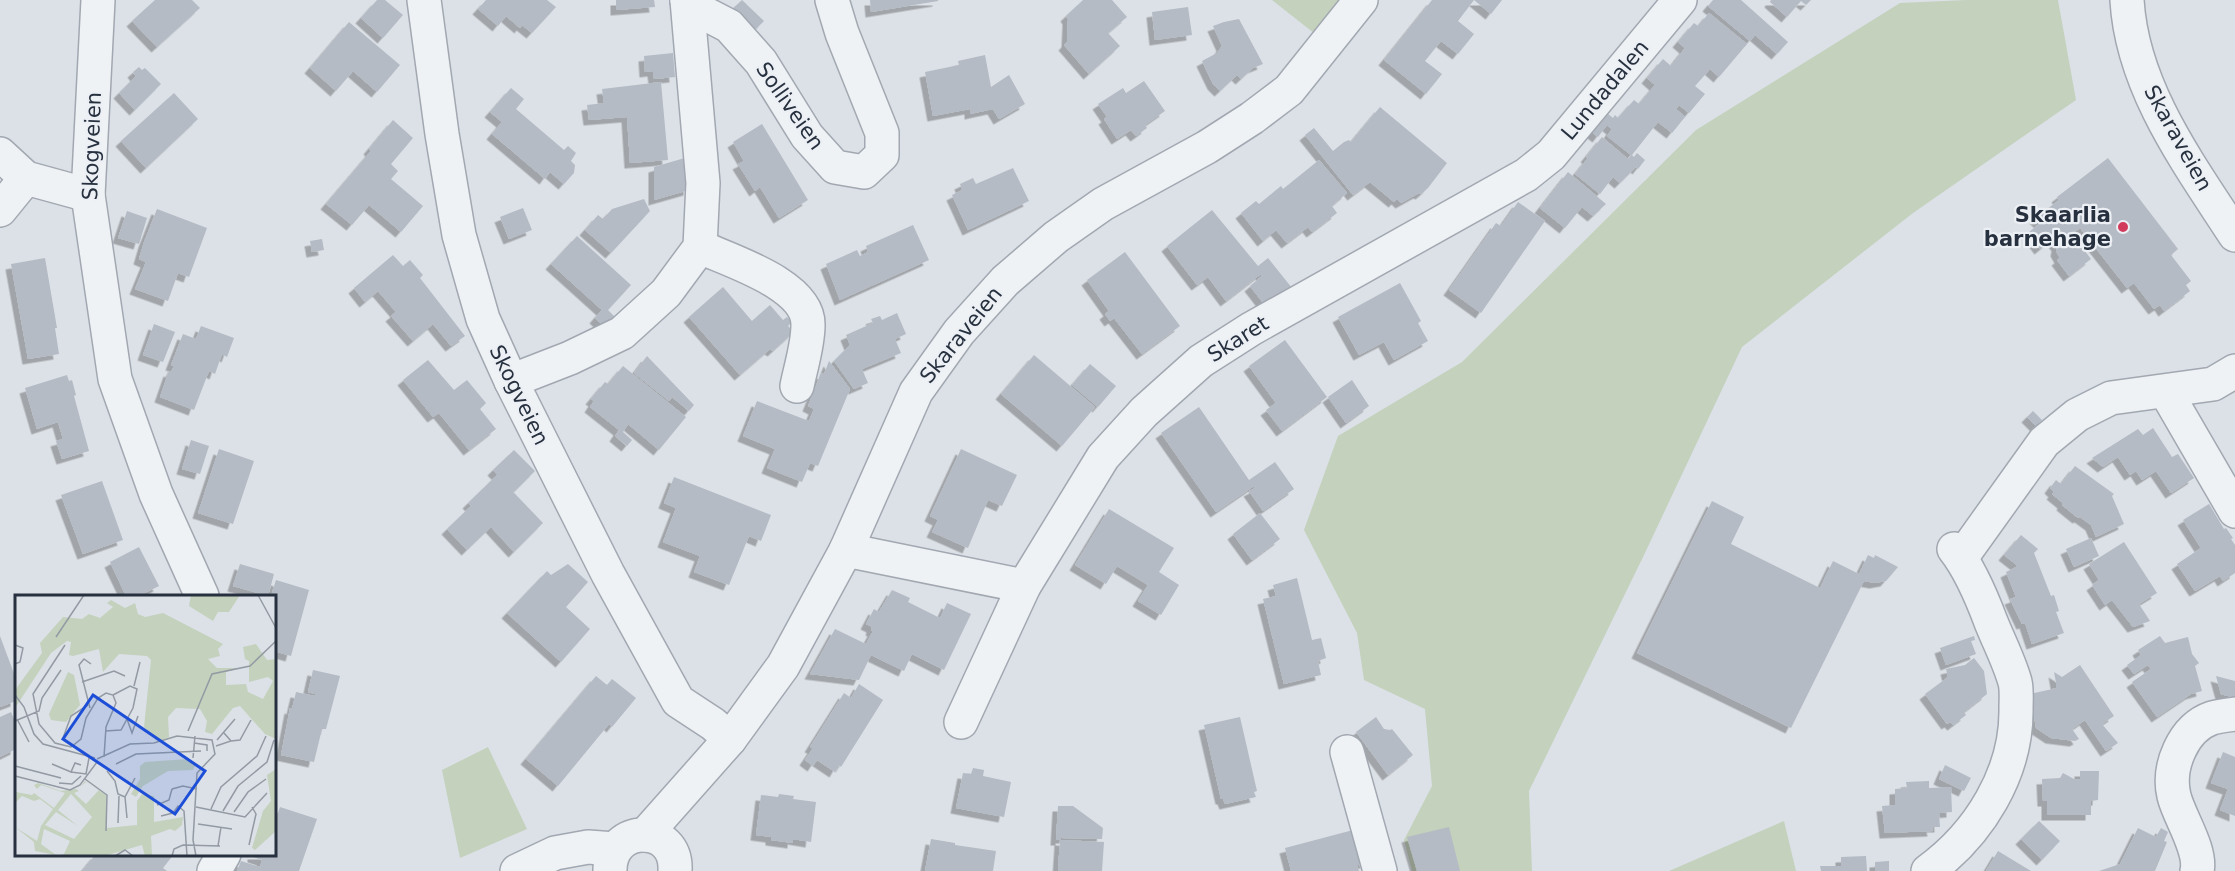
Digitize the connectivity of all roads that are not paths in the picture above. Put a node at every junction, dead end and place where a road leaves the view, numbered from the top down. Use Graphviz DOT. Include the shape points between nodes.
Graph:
graph roads {
  1 [pos="98,0"];
  2 [pos="424,0"];
  3 [pos="687,0"];
  4 [pos="832,0"];
  5 [pos="1361,0"];
  6 [pos="1680,0"];
  7 [pos="2127,0"];
  8 [pos="0,154"];
  9 [pos="1526,175"];
  10 [pos="26,178"];
  11 [pos="88,195"];
  12 [pos="0,210"];
  13 [pos="2235,236"];
  14 [pos="700,247"];
  15 [pos="2235,371"];
  16 [pos="511,381"];
  17 [pos="798,386"];
  18 [pos="2166,392"];
  19 [pos="2235,511"];
  20 [pos="846,549"];
  21 [pos="1024,586"];
  22 [pos="201,595"];
  23 [pos="2235,714"];
  24 [pos="961,722"];
  25 [pos="730,739"];
  26 [pos="1347,752"];
  27 [pos="692,784"];
  28 [pos="645,835"];
  29 [pos="223,856"];
  30 [pos="612,860"];
  31 [pos="675,866"];
  32 [pos="527,870"];
  33 [pos="214,871"];
  34 [pos="1380,871"];
  35 [pos="1928,871"];
  36 [pos="2197,871"];
  1 -- 11 [label="street, Skogveien"];
  2 -- 16 [label="street, Skogveien" via="459,235 483,319"];
  3 -- 4 [label="street, Solliveien" via="729,26 761,62 807,136 835,167 864,172 882,156 882,133"];
  3 -- 14 [label="street, Solliveien" via="703,183"];
  5 -- 20 [label="street, Skaraveien" via="1289,90 1208,147 1103,204 1056,237 1005,281 959,332 916,392"];
  6 -- 9 [label="street, Lundadalen" via="1551,155"];
  7 -- 13 [label="street, Skaraveien" via="2128,23 2153,99"];
  8 -- 10 [label="street"];
  9 -- 21 [label="street, Skaret" via="1201,361 1144,412 1102,457"];
  10 -- 11 [label="street"];
  10 -- 12 [label="street"];
  11 -- 22 [label="street, Skogveien" via="115,379 156,494"];
  14 -- 16 [label="street" via="666,293 622,333"];
  14 -- 17 [label="street" via="770,278 798,297 809,324"];
  15 -- 18 [label="street" via="2213,384"];
  16 -- 25 [label="street, Skogveien" via="608,574 678,701"];
  18 -- 19 [label="street"];
  18 -- 35 [label="street" via="2111,398 2077,415 2044,442 1957,554 1989,616 2016,683 2017,727 2007,770 1987,809 1944,859"];
  20 -- 21 [label="street"];
  20 -- 25 [label="street, Skaraveien" via="783,666"];
  21 -- 24 [label="street, Skaret"];
  23 -- 36 [label="street" via="2211,718 2192,731 2180,748 2173,771 2174,795 2192,842"];
  25 -- 27 [label="street, Skaraveien"];
  26 -- 34 [label="street"];
  27 -- 28 [label="street, Skaraveien"];
  27 -- 31 [label="street, Skaraveien"];
  28 -- 30 [label="street" via="627,838"];
  28 -- 31 [label="street" via="662,840 669,847"];
  29 -- 33 [label="street"];
  30 -- 32 [label="street" via="588,847 555,853"];
}
